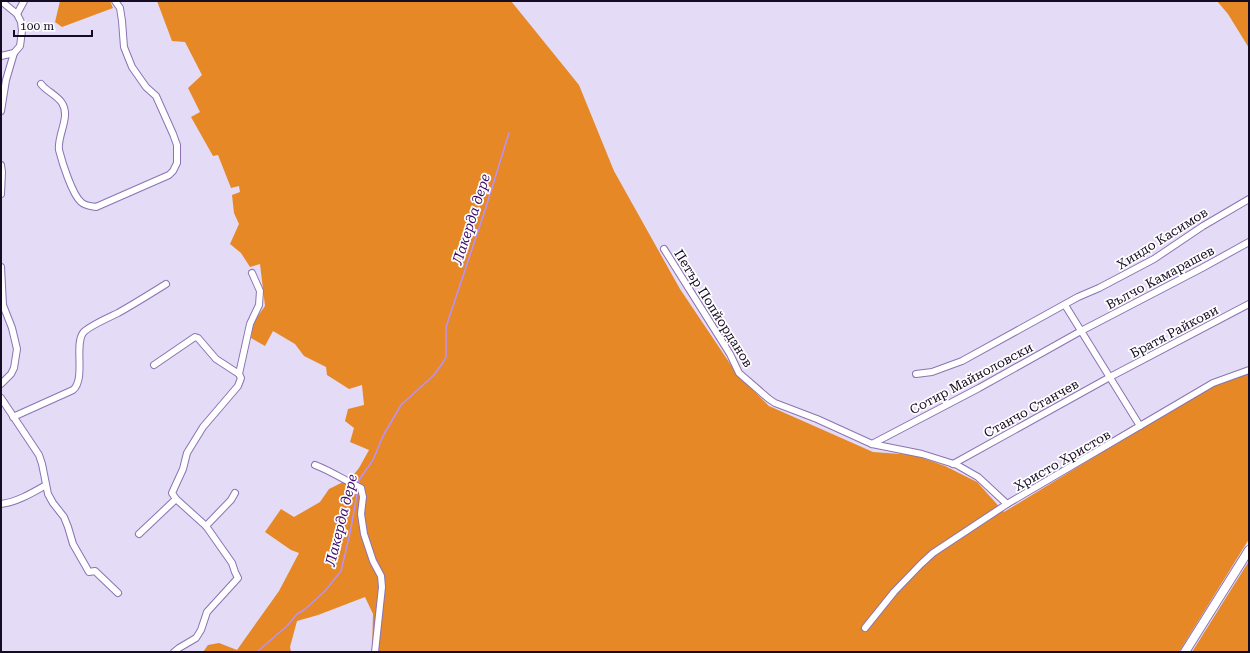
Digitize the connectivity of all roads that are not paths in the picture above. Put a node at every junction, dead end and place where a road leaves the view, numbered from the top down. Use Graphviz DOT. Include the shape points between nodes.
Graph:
graph roads {
  1 [pos="1,1"];
  2 [pos="24,1"];
  3 [pos="115,1"];
  4 [pos="17,14"];
  5 [pos="14,53"];
  6 [pos="1,56"];
  7 [pos="40,84"];
  8 [pos="1,111"];
  9 [pos="1,165"];
  10 [pos="1,194"];
  11 [pos="1249,199"];
  12 [pos="1249,242"];
  13 [pos="664,249"];
  14 [pos="1,267"];
  15 [pos="252,273"];
  16 [pos="166,284"];
  17 [pos="1249,304"];
  18 [pos="1064,305"];
  19 [pos="1081,331"];
  20 [pos="154,366"];
  21 [pos="1249,370"];
  22 [pos="239,374"];
  23 [pos="916,374"];
  24 [pos="1110,377"];
  25 [pos="1,384"];
  26 [pos="1,398"];
  27 [pos="13,418"];
  28 [pos="1140,426"];
  29 [pos="872,444"];
  30 [pos="953,464"];
  31 [pos="315,465"];
  32 [pos="46,485"];
  33 [pos="234,493"];
  34 [pos="176,499"];
  35 [pos="1,504"];
  36 [pos="1007,504"];
  37 [pos="206,526"];
  38 [pos="139,534"];
  39 [pos="1249,550"];
  40 [pos="118,593"];
  41 [pos="865,628"];
  42 [pos="174,652"];
  43 [pos="375,652"];
  44 [pos="1185,652"];
  1 -- 4 [label="street"];
  2 -- 4 [label="street"];
  3 -- 7 [label="street" via="120,8 124,47 132,66 156,96 177,145 177,163 173,171 96,207 80,202 59,150 64,107 62,102"];
  4 -- 5 [label="street" via="22,31 20,46"];
  5 -- 6 [label="street"];
  5 -- 8 [label="street"];
  9 -- 10 [label="street"];
  11 -- 18 [label="street, Хиндо Касимов" via="1154,259"];
  12 -- 19 [label="street, Вълчо Камарашев"];
  13 -- 29 [label="street, Петър Попйорданов" via="730,354 739,374 776,403"];
  14 -- 25 [label="street" via="3,305 12,328 17,356 11,374"];
  15 -- 22 [label="street" via="260,291 260,305 250,324"];
  16 -- 27 [label="street" via="84,331 80,338 78,384 73,390"];
  17 -- 24 [label="street, Братя Райкови"];
  18 -- 19 [label="street"];
  18 -- 23 [label="street, Хиндо Касимов" via="962,361 932,372"];
  19 -- 24 [label="street"];
  19 -- 29 [label="street, Сотир Майноловски"];
  20 -- 22 [label="street" via="196,337 216,359"];
  21 -- 28 [label="street, Христо Христов" via="1214,383"];
  22 -- 34 [label="street" via="241,378 238,388 203,427 187,453 172,493"];
  24 -- 28 [label="street"];
  24 -- 30 [label="street, Станчо Станчев"];
  26 -- 27 [label="street"];
  27 -- 32 [label="street" via="39,455"];
  28 -- 36 [label="street, Христо Христов"];
  29 -- 30 [label="street, Петър Попйорданов" via="922,454"];
  30 -- 36 [label="street, Христо Христов" via="978,477"];
  31 -- 43 [label="street" via="361,488 364,534 381,576 382,587"];
  32 -- 35 [label="street" via="25,497"];
  32 -- 40 [label="street" via="48,494 64,517 73,544 89,572 95,571"];
  33 -- 37 [label="street" via="231,500"];
  34 -- 37 [label="street"];
  34 -- 38 [label="street"];
  36 -- 41 [label="street" via="933,553 894,592"];
  37 -- 42 [label="street" via="232,563 238,578 207,612 196,638"];
  39 -- 44 [label="street"];
}
